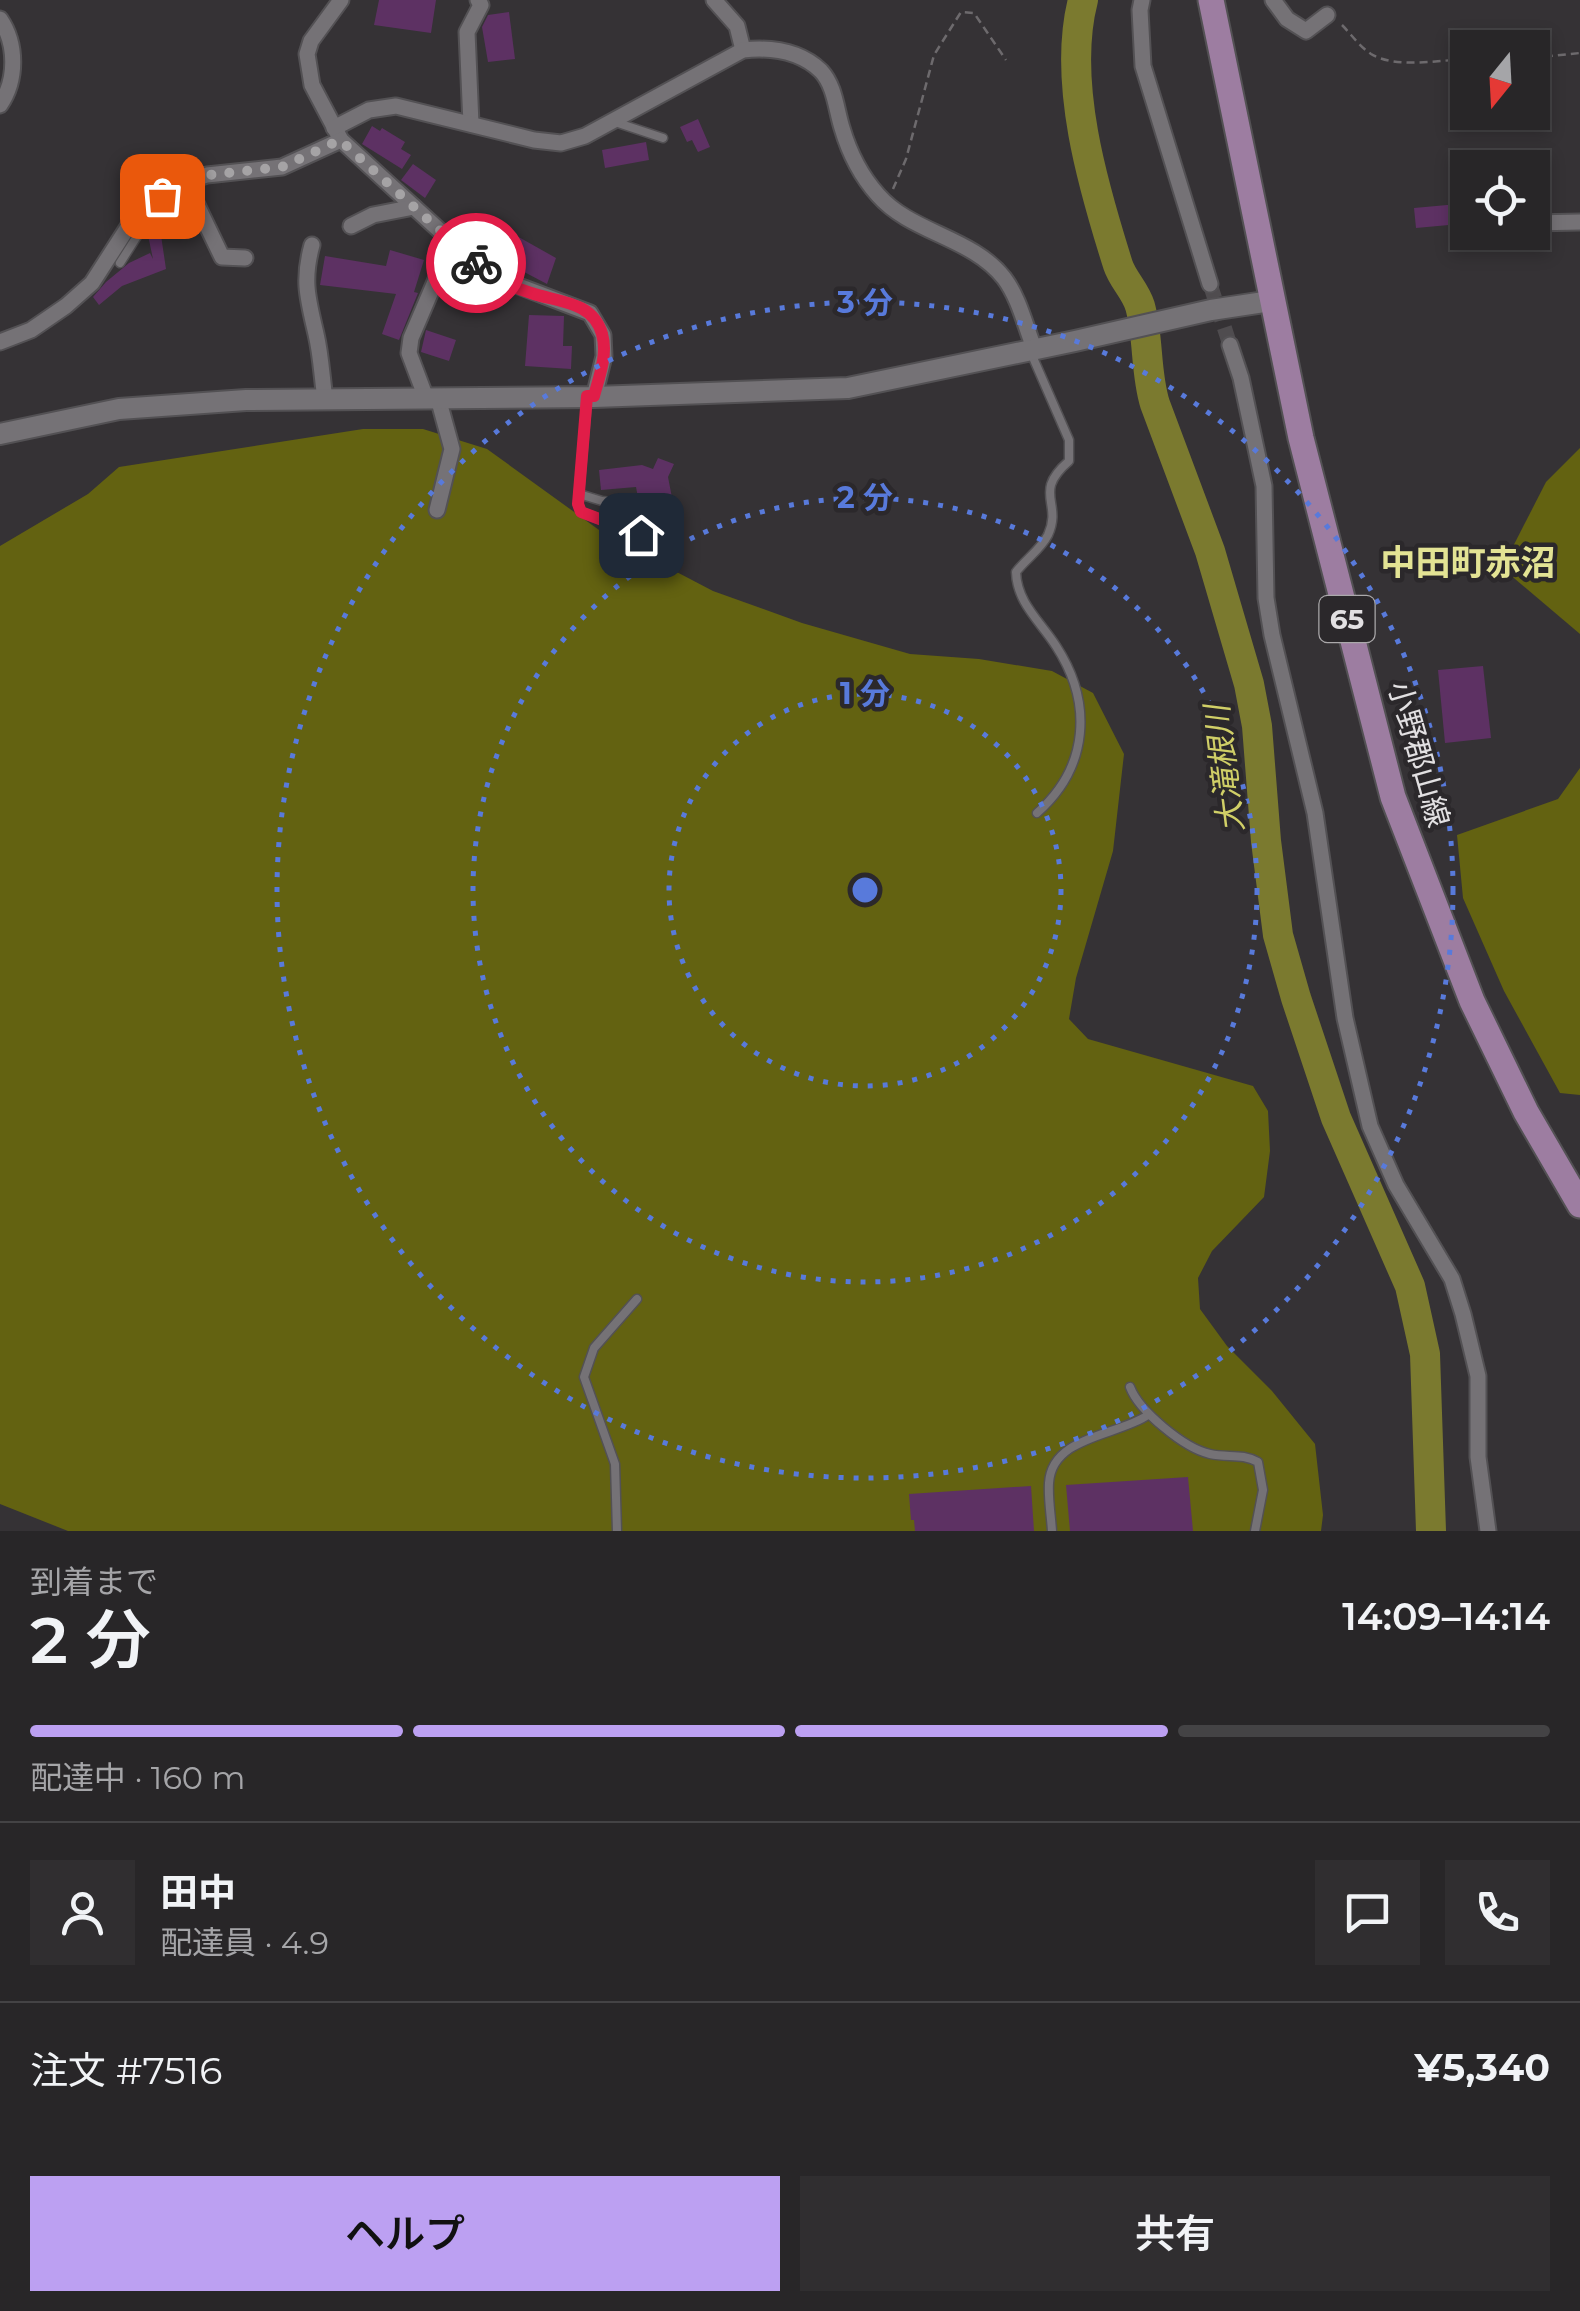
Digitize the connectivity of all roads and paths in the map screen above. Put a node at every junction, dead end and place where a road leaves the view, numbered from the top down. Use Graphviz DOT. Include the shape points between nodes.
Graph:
graph roads {
  1 [pos="342,0"];
  2 [pos="478,0"];
  3 [pos="714,0"];
  4 [pos="1142,0"];
  5 [pos="1211,0"];
  6 [pos="1273,0"];
  7 [pos="1327,15"];
  8 [pos="0,19"];
  9 [pos="743,50"];
  10 [pos="1580,54"];
  11 [pos="1550,56"];
  12 [pos="1006,60"];
  13 [pos="1450,60"];
  14 [pos="0,105"];
  15 [pos="614,121"];
  16 [pos="470,124"];
  17 [pos="337,134"];
  18 [pos="663,138"];
  19 [pos="186,182"];
  20 [pos="880,197"];
  21 [pos="414,207"];
  22 [pos="134,216"];
  23 [pos="1580,222"];
  24 [pos="1550,223"];
  25 [pos="352,226"];
  26 [pos="452,242"];
  27 [pos="312,245"];
  28 [pos="245,258"];
  29 [pos="120,263"];
  30 [pos="1210,284"];
  31 [pos="1271,301"];
  32 [pos="0,342"];
  33 [pos="1230,345"];
  34 [pos="1031,349"];
  35 [pos="591,396"];
  36 [pos="432,398"];
  37 [pos="325,399"];
  38 [pos="0,434"];
  39 [pos="579,494"];
  40 [pos="632,504"];
  41 [pos="437,510"];
  42 [pos="644,541"];
  43 [pos="1037,813"];
  44 [pos="1580,1205"];
  45 [pos="637,1299"];
  46 [pos="1130,1387"];
  47 [pos="1148,1415"];
  48 [pos="617,1531"];
  49 [pos="1052,1531"];
  50 [pos="1255,1531"];
  51 [pos="1488,1531"];
  1 -- 17 [label="street" via="308,54 312,85"];
  2 -- 16 [label="street" via="466,32"];
  3 -- 9 [label="street" via="737,26"];
  4 -- 30 [label="street" via="1143,66"];
  5 -- 31 [label="main road, 小野郡山線 / 65"];
  6 -- 7 [label="street" via="1306,31"];
  7 -- 13 [label="path" via="1372,55"];
  8 -- 14 [label="street" via="10,37 13,73"];
  9 -- 15 [label="street"];
  9 -- 20 [label="street" via="784,50 820,72 860,172"];
  10 -- 11 [label="path"];
  12 -- 20 [label="path" via="974,14 960,12 934,54 896,182"];
  15 -- 16 [label="street" via="561,143"];
  15 -- 18 [label="lane"];
  16 -- 17 [label="street" via="384,107"];
  17 -- 19 [label="street" via="282,167"];
  17 -- 21 [label="street"];
  19 -- 22 [label="street"];
  19 -- 28 [label="street" via="222,257"];
  20 -- 34 [label="street" via="996,270 1018,304"];
  21 -- 25 [label="street"];
  21 -- 26 [label="street"];
  22 -- 29 [label="lane" via="141,230"];
  22 -- 32 [label="street" via="92,283 31,330"];
  23 -- 24 [label="street"];
  26 -- 35 [label="street" via="487,274 590,313 603,336 604,356"];
  26 -- 36 [label="street" via="409,353"];
  27 -- 37 [label="street" via="306,300"];
  31 -- 34 [label="street"];
  31 -- 44 [label="main road, 小野郡山線 / 65" via="1393,797 1472,1001"];
  33 -- 51 [label="street" via="1264,486 1266,598 1314,814 1344,1018 1375,1137 1452,1279 1463,1314 1478,1376 1478,1457"];
  34 -- 35 [label="street" via="848,388"];
  34 -- 43 [label="lane" via="1069,440 1069,461 1048,488 1048,534 1016,572 1016,585 1064,659 1079,733 1067,782"];
  35 -- 36 [label="street"];
  35 -- 39 [label="lane"];
  36 -- 37 [label="street"];
  36 -- 41 [label="street" via="452,449"];
  37 -- 38 [label="street" via="119,409"];
  39 -- 40 [label="lane"];
  39 -- 42 [label="lane" via="581,512"];
  45 -- 48 [label="lane" via="594,1348 584,1377 615,1464"];
  46 -- 47 [label="lane"];
  47 -- 49 [label="lane" via="1072,1445 1052,1469"];
  47 -- 50 [label="lane" via="1199,1450 1258,1462 1263,1490"];
}
